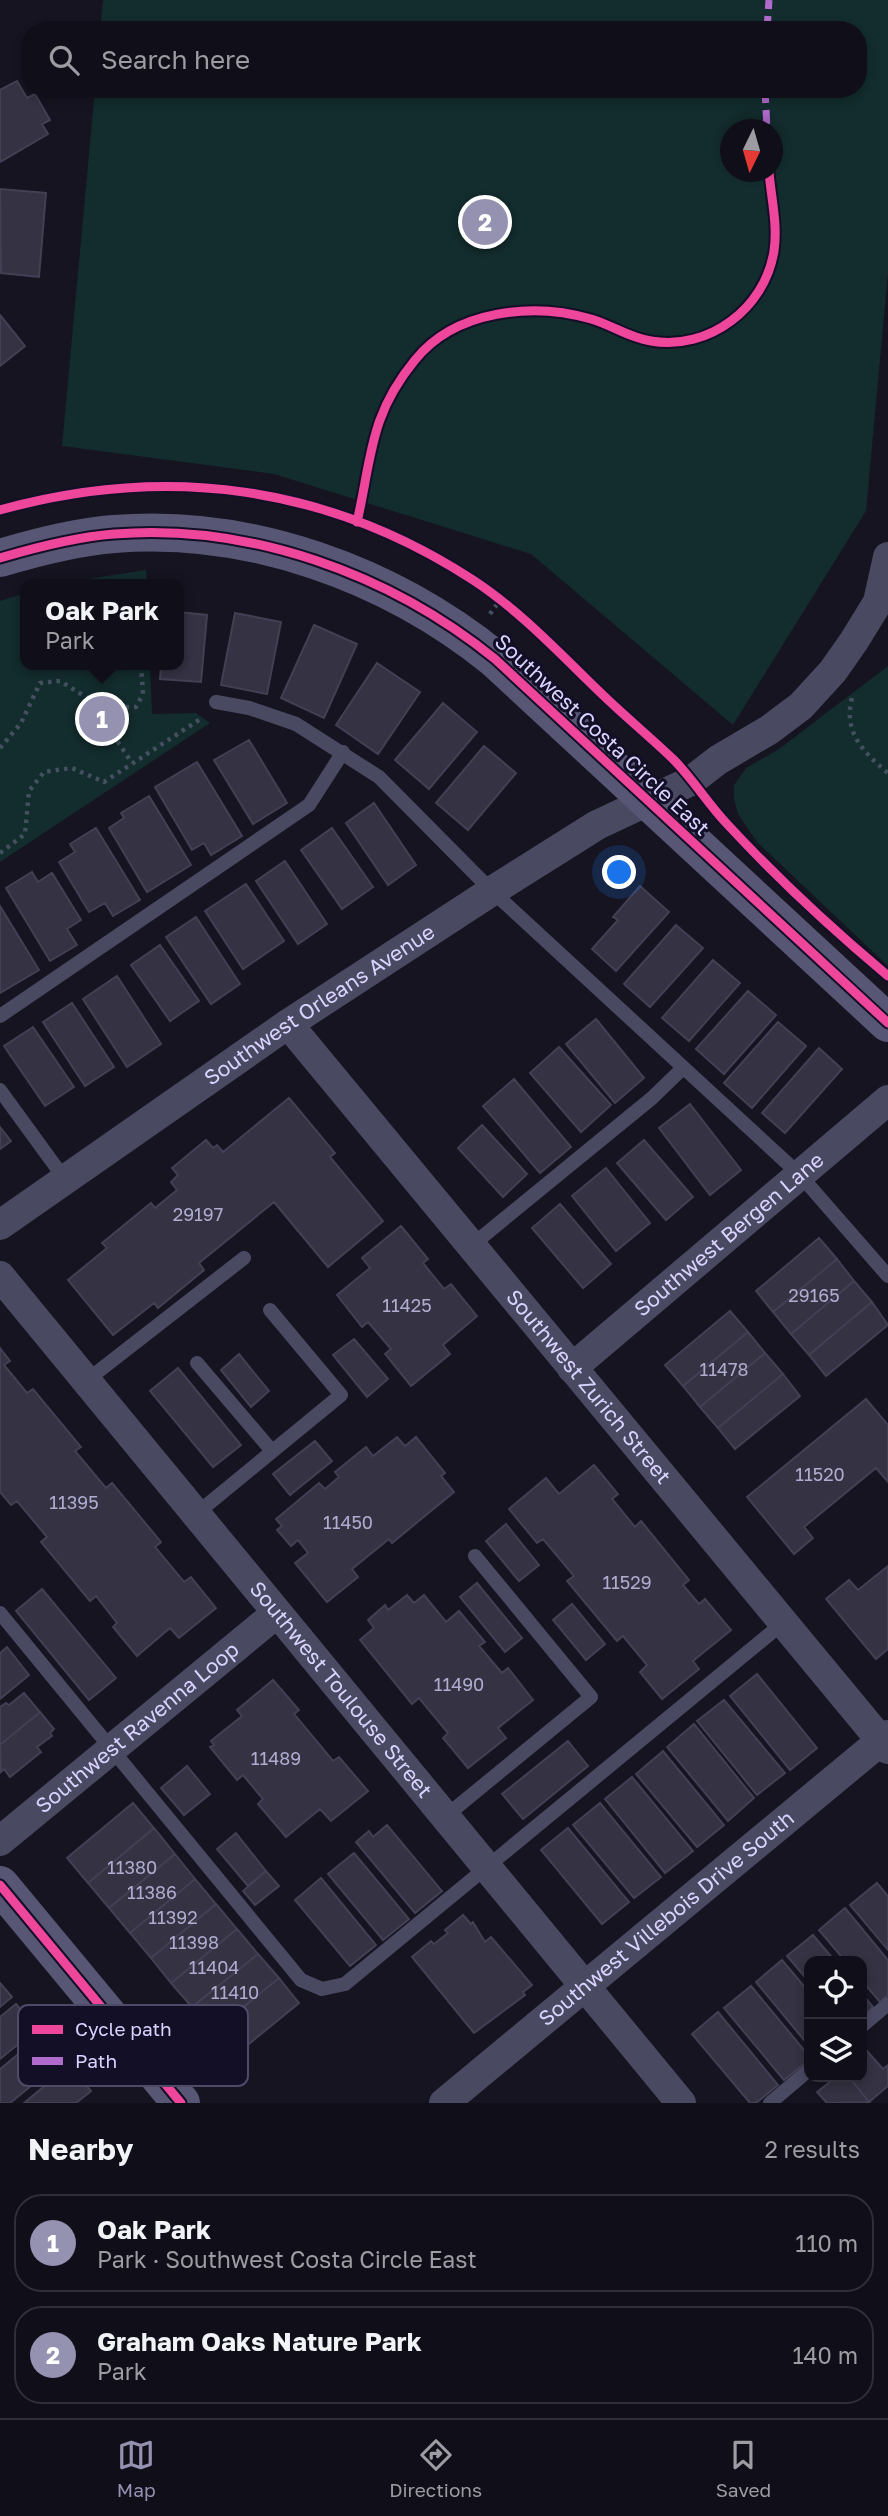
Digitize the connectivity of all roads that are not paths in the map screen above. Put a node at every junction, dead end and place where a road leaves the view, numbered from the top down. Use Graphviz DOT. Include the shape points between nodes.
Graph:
graph roads {
  1 [pos="888,556"];
  2 [pos="0,558"];
  3 [pos="883,605"];
  4 [pos="216,702"];
  5 [pos="343,752"];
  6 [pos="649,801"];
  7 [pos="492,891"];
  8 [pos="0,1016"];
  9 [pos="888,1023"];
  10 [pos="288,1024"];
  11 [pos="683,1068"];
  12 [pos="0,1090"];
  13 [pos="888,1100"];
  14 [pos="800,1175"];
  15 [pos="64,1178"];
  16 [pos="0,1225"];
  17 [pos="471,1246"];
  18 [pos="244,1258"];
  19 [pos="0,1276"];
  20 [pos="888,1276"];
  21 [pos="270,1310"];
  22 [pos="197,1363"];
  23 [pos="572,1368"];
  24 [pos="86,1381"];
  25 [pos="272,1451"];
  26 [pos="196,1514"];
  27 [pos="475,1556"];
  28 [pos="0,1613"];
  29 [pos="277,1613"];
  30 [pos="783,1623"];
  31 [pos="886,1742"];
  32 [pos="112,1749"];
  33 [pos="446,1816"];
  34 [pos="0,1842"];
  35 [pos="488,1867"];
  36 [pos="0,1885"];
  37 [pos="585,1986"];
  38 [pos="888,2004"];
  39 [pos="100,2005"];
  40 [pos="867,2022"];
  41 [pos="804,2074"];
  42 [pos="167,2086"];
  43 [pos="181,2103"];
  44 [pos="444,2103"];
  45 [pos="681,2103"];
  46 [pos="770,2103"];
  1 -- 3 [label="street"];
  2 -- 6 [label="street, Southwest Costa Circle East" via="77,539 169,532 222,536 343,570 390,590 471,639"];
  3 -- 6 [label="street, Southwest Orleans Avenue" via="800,706 691,781"];
  4 -- 5 [label="lane" via="296,724"];
  5 -- 7 [label="lane" via="379,777"];
  5 -- 8 [label="lane" via="309,805"];
  6 -- 7 [label="street, Southwest Orleans Avenue" via="597,825"];
  6 -- 9 [label="street, Southwest Costa Circle East"];
  7 -- 10 [label="street, Southwest Orleans Avenue"];
  7 -- 11 [label="lane"];
  10 -- 15 [label="street, Southwest Orleans Avenue"];
  10 -- 17 [label="street, Southwest Zurich Street"];
  11 -- 14 [label="lane"];
  11 -- 17 [label="lane"];
  12 -- 15 [label="lane"];
  13 -- 14 [label="street, Southwest Bergen Lane"];
  14 -- 20 [label="lane"];
  14 -- 23 [label="street, Southwest Bergen Lane"];
  15 -- 16 [label="street, Southwest Orleans Avenue"];
  17 -- 23 [label="street, Southwest Zurich Street"];
  18 -- 24 [label="lane"];
  19 -- 24 [label="street, Southwest Toulouse Street"];
  21 -- 25 [label="lane" via="341,1395"];
  22 -- 25 [label="lane"];
  23 -- 30 [label="street, Southwest Zurich Street"];
  24 -- 26 [label="street, Southwest Toulouse Street"];
  25 -- 26 [label="lane"];
  26 -- 29 [label="street, Southwest Toulouse Street"];
  27 -- 33 [label="lane" via="591,1698"];
  28 -- 32 [label="lane"];
  29 -- 32 [label="street, Southwest Ravenna Loop"];
  29 -- 33 [label="street, Southwest Toulouse Street"];
  30 -- 31 [label="street, Southwest Zurich Street"];
  30 -- 35 [label="lane"];
  31 -- 37 [label="street, Southwest Villebois Drive South"];
  32 -- 34 [label="street, Southwest Ravenna Loop"];
  32 -- 35 [label="lane" via="301,1980 322,1989 345,1984"];
  33 -- 35 [label="street, Southwest Toulouse Street"];
  35 -- 37 [label="street, Southwest Toulouse Street"];
  36 -- 39 [label="street"];
  37 -- 44 [label="street, Southwest Villebois Drive South"];
  37 -- 45 [label="street, Southwest Toulouse Street"];
  38 -- 40 [label="lane"];
  41 -- 46 [label="lane"];
  42 -- 43 [label="street"];
}
